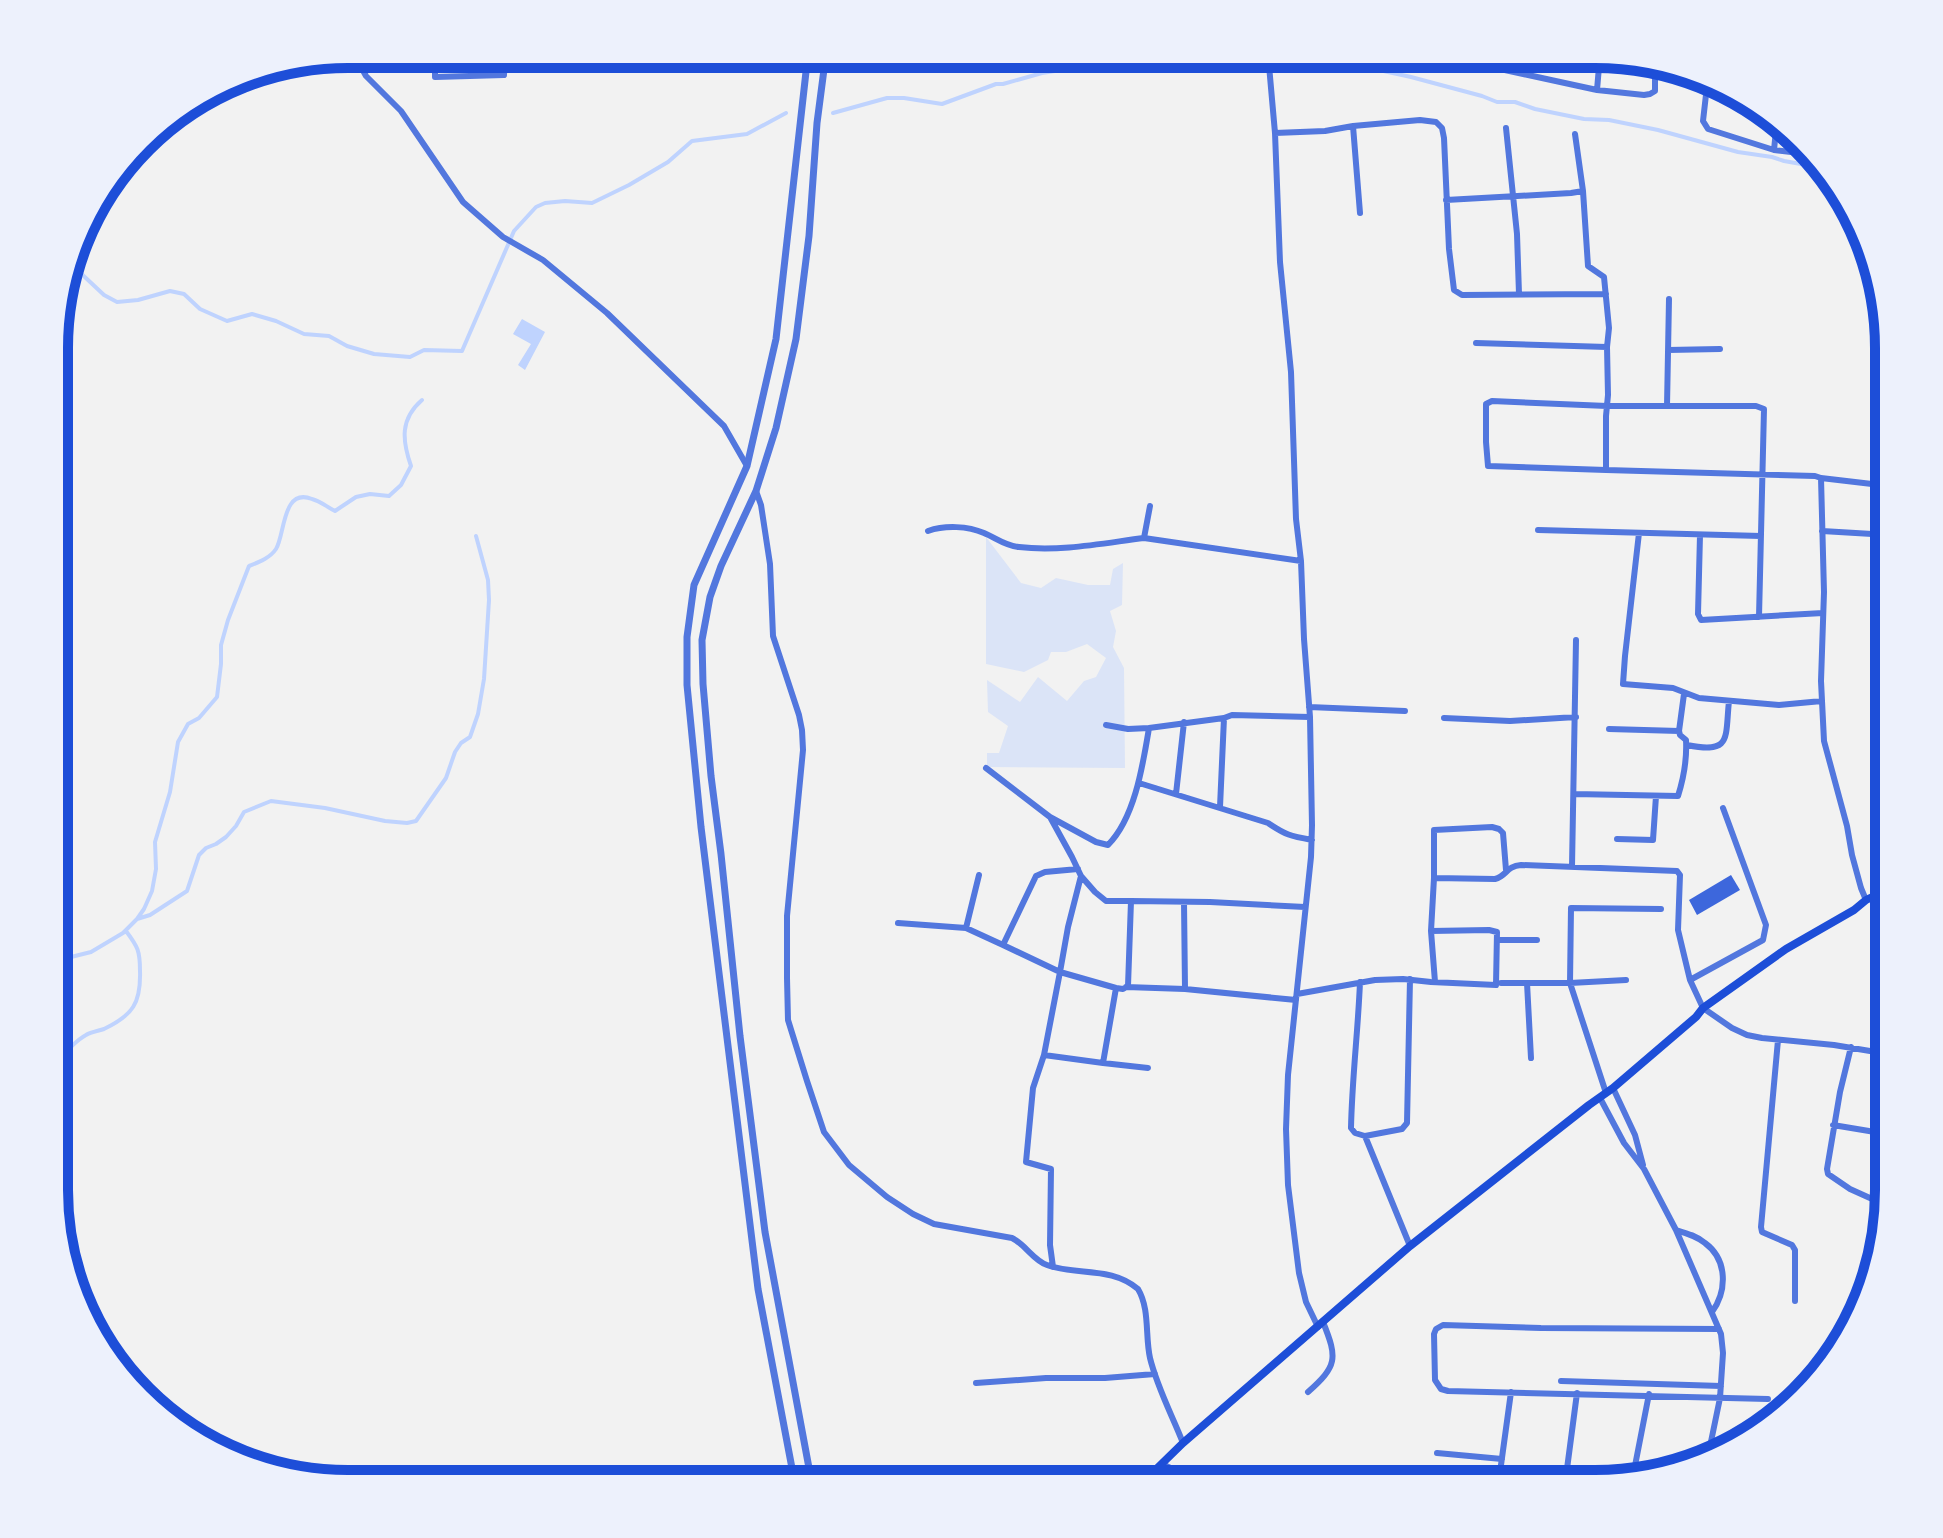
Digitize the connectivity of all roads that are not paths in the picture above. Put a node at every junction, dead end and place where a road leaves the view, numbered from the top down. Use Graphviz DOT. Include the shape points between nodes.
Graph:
graph roads {
  1 [pos="361,68"];
  2 [pos="435,68"];
  3 [pos="504,68"];
  4 [pos="807,68"];
  5 [pos="824,68"];
  6 [pos="326,69"];
  7 [pos="1269,69"];
  8 [pos="1500,69"];
  9 [pos="1599,69"];
  10 [pos="304,71"];
  11 [pos="1655,75"];
  12 [pos="1597,90"];
  13 [pos="1706,91"];
  14 [pos="1353,126"];
  15 [pos="1506,128"];
  16 [pos="1275,133"];
  17 [pos="1575,134"];
  18 [pos="1776,135"];
  19 [pos="1774,150"];
  20 [pos="1795,152"];
  21 [pos="1583,191"];
  22 [pos="1513,196"];
  23 [pos="1446,200"];
  24 [pos="1360,213"];
  25 [pos="789,236"];
  26 [pos="809,236"];
  27 [pos="1519,294"];
  28 [pos="1606,294"];
  29 [pos="1669,299"];
  30 [pos="1476,343"];
  31 [pos="1607,347"];
  32 [pos="1720,349"];
  33 [pos="1668,350"];
  34 [pos="1607,406"];
  35 [pos="1667,406"];
  36 [pos="747,466"];
  37 [pos="1606,470"];
  38 [pos="1762,473"];
  39 [pos="1821,478"];
  40 [pos="1875,484"];
  41 [pos="756,491"];
  42 [pos="1150,506"];
  43 [pos="1538,530"];
  44 [pos="928,531"];
  45 [pos="1822,531"];
  46 [pos="1639,533"];
  47 [pos="1875,534"];
  48 [pos="1700,535"];
  49 [pos="1761,536"];
  50 [pos="1144,538"];
  51 [pos="1301,561"];
  52 [pos="1823,613"];
  53 [pos="1759,617"];
  54 [pos="1576,640"];
  55 [pos="1684,694"];
  56 [pos="1729,701"];
  57 [pos="1822,701"];
  58 [pos="1309,707"];
  59 [pos="1405,711"];
  60 [pos="1310,717"];
  61 [pos="1576,717"];
  62 [pos="1224,718"];
  63 [pos="1444,718"];
  64 [pos="1184,722"];
  65 [pos="1106,725"];
  66 [pos="1149,728"];
  67 [pos="1609,729"];
  68 [pos="1679,731"];
  69 [pos="1687,745"];
  70 [pos="986,768"];
  71 [pos="1139,783"];
  72 [pos="1176,794"];
  73 [pos="1574,794"];
  74 [pos="1656,796"];
  75 [pos="1220,807"];
  76 [pos="1723,808"];
  77 [pos="1050,817"];
  78 [pos="718,825"];
  79 [pos="701,827"];
  80 [pos="1617,839"];
  81 [pos="1312,840"];
  82 [pos="1572,867"];
  83 [pos="1506,870"];
  84 [pos="1079,873"];
  85 [pos="979,875"];
  86 [pos="1434,878"];
  87 [pos="1874,896"];
  88 [pos="1866,900"];
  89 [pos="1131,901"];
  90 [pos="1184,902"];
  91 [pos="1305,907"];
  92 [pos="1661,909"];
  93 [pos="898,923"];
  94 [pos="966,928"];
  95 [pos="1431,931"];
  96 [pos="1498,940"];
  97 [pos="1537,940"];
  98 [pos="1003,945"];
  99 [pos="1060,972"];
  100 [pos="1410,979"];
  101 [pos="1626,980"];
  102 [pos="1690,980"];
  103 [pos="1360,982"];
  104 [pos="1435,982"];
  105 [pos="1501,983"];
  106 [pos="1527,983"];
  107 [pos="1570,983"];
  108 [pos="1126,987"];
  109 [pos="1116,988"];
  110 [pos="1185,989"];
  111 [pos="1297,997"];
  112 [pos="1703,1008"];
  113 [pos="1778,1040"];
  114 [pos="1851,1047"];
  115 [pos="1874,1051"];
  116 [pos="1044,1055"];
  117 [pos="1531,1058"];
  118 [pos="1103,1063"];
  119 [pos="1148,1068"];
  120 [pos="1606,1093"];
  121 [pos="1833,1125"];
  122 [pos="1874,1132"];
  123 [pos="1365,1136"];
  124 [pos="1644,1169"];
  125 [pos="1874,1200"];
  126 [pos="1676,1230"];
  127 [pos="1410,1246"];
  128 [pos="1053,1267"];
  129 [pos="1795,1301"];
  130 [pos="1712,1312"];
  131 [pos="1320,1325"];
  132 [pos="1719,1329"];
  133 [pos="1155,1374"];
  134 [pos="1561,1381"];
  135 [pos="976,1383"];
  136 [pos="1721,1386"];
  137 [pos="1308,1392"];
  138 [pos="1511,1392"];
  139 [pos="1577,1393"];
  140 [pos="1649,1394"];
  141 [pos="1720,1398"];
  142 [pos="1768,1399"];
  143 [pos="1183,1443"];
  144 [pos="1710,1445"];
  145 [pos="1437,1453"];
  146 [pos="1162,1464"];
  147 [pos="1635,1467"];
  148 [pos="792,1469"];
  149 [pos="809,1469"];
  150 [pos="1156,1470"];
  151 [pos="1174,1470"];
  152 [pos="1567,1470"];
  1 -- 36 [label="street" via="401,111 463,202 607,313 724,426"];
  2 -- 3 [label="street" via="435,77 504,75"];
  4 -- 25 [label="street"];
  5 -- 26 [label="street"];
  6 -- 10 [label="street"];
  7 -- 16 [label="street"];
  8 -- 12 [label="street"];
  9 -- 12 [label="street"];
  11 -- 12 [label="street" via="1655,91 1650,94"];
  13 -- 19 [label="street" via="1703,121 1708,129"];
  14 -- 16 [label="street"];
  14 -- 23 [label="street" via="1436,122 1444,138"];
  14 -- 24 [label="street"];
  15 -- 22 [label="street"];
  16 -- 51 [label="street"];
  17 -- 21 [label="street"];
  18 -- 19 [label="street"];
  19 -- 20 [label="street"];
  21 -- 22 [label="street"];
  21 -- 28 [label="street" via="1588,266 1604,277"];
  22 -- 23 [label="street"];
  22 -- 27 [label="street"];
  23 -- 27 [label="street" via="1454,290 1462,295"];
  25 -- 26 [label="street"];
  25 -- 36 [label="street" via="776,339"];
  26 -- 41 [label="street" via="796,339"];
  27 -- 28 [label="street"];
  28 -- 31 [label="street"];
  29 -- 33 [label="street"];
  30 -- 31 [label="street"];
  31 -- 34 [label="street"];
  32 -- 33 [label="street"];
  33 -- 35 [label="street"];
  34 -- 35 [label="street"];
  34 -- 37 [label="street"];
  34 -- 37 [label="street" via="1492,401 1485,408 1488,466"];
  35 -- 38 [label="street" via="1764,409"];
  36 -- 79 [label="street" via="694,585 689,612 687,685"];
  37 -- 38 [label="street"];
  38 -- 39 [label="street"];
  38 -- 49 [label="street"];
  39 -- 40 [label="street"];
  39 -- 45 [label="street"];
  41 -- 78 [label="street" via="714,587 702,640"];
  41 -- 128 [label="street" via="770,564 773,636 799,715 803,750 787,916 788,1020 824,1132 849,1165 913,1214 934,1224 1012,1238 1039,1262"];
  42 -- 50 [label="street"];
  43 -- 46 [label="street"];
  44 -- 50 [label="street" via="966,528 1004,544 1032,548"];
  45 -- 47 [label="street"];
  45 -- 52 [label="street"];
  46 -- 48 [label="street"];
  46 -- 55 [label="street" via="1623,684 1673,688"];
  48 -- 49 [label="street"];
  48 -- 53 [label="street" via="1700,619"];
  49 -- 53 [label="street"];
  50 -- 51 [label="street"];
  51 -- 58 [label="street"];
  52 -- 53 [label="street"];
  52 -- 57 [label="street"];
  54 -- 61 [label="street"];
  55 -- 56 [label="street"];
  55 -- 68 [label="street"];
  56 -- 57 [label="street"];
  56 -- 69 [label="street" via="1722,744 1706,749"];
  57 -- 88 [label="street" via="1824,741"];
  58 -- 59 [label="street"];
  58 -- 60 [label="street"];
  60 -- 62 [label="street"];
  60 -- 81 [label="street"];
  61 -- 63 [label="street"];
  61 -- 73 [label="street"];
  62 -- 64 [label="street"];
  62 -- 75 [label="street"];
  64 -- 66 [label="street"];
  64 -- 72 [label="street"];
  65 -- 66 [label="street"];
  66 -- 71 [label="street"];
  67 -- 68 [label="street"];
  68 -- 69 [label="street"];
  69 -- 74 [label="street" via="1678,796"];
  70 -- 77 [label="street"];
  71 -- 72 [label="street"];
  71 -- 77 [label="street" via="1121,828 1108,845"];
  72 -- 75 [label="street"];
  73 -- 74 [label="street"];
  73 -- 82 [label="street"];
  74 -- 80 [label="street" via="1653,840"];
  75 -- 81 [label="street" via="1268,823 1283,834"];
  76 -- 102 [label="street" via="1762,912 1765,937"];
  77 -- 84 [label="street"];
  78 -- 79 [label="street"];
  78 -- 149 [label="street" via="765,1232"];
  79 -- 148 [label="street" via="758,1289"];
  81 -- 91 [label="street"];
  82 -- 83 [label="street" via="1514,865"];
  82 -- 102 [label="street" via="1679,872 1678,930"];
  83 -- 86 [label="street" via="1495,879"];
  83 -- 86 [label="street" via="1499,829 1434,830"];
  84 -- 89 [label="street" via="1106,901"];
  84 -- 98 [label="street" via="1036,876"];
  84 -- 99 [label="street"];
  85 -- 94 [label="street"];
  86 -- 95 [label="street"];
  87 -- 88 [label="main road"];
  88 -- 112 [label="main road"];
  89 -- 90 [label="street"];
  89 -- 108 [label="street"];
  90 -- 91 [label="street"];
  90 -- 110 [label="street"];
  91 -- 111 [label="street"];
  92 -- 107 [label="street" via="1571,908"];
  93 -- 94 [label="street"];
  94 -- 98 [label="street"];
  95 -- 96 [label="street" via="1493,931"];
  95 -- 104 [label="street"];
  96 -- 97 [label="street"];
  96 -- 104 [label="street" via="1496,985"];
  98 -- 99 [label="street"];
  99 -- 109 [label="street"];
  99 -- 116 [label="street"];
  100 -- 103 [label="street"];
  100 -- 104 [label="street"];
  100 -- 123 [label="street" via="1407,1123 1402,1129"];
  101 -- 107 [label="street"];
  102 -- 112 [label="street"];
  103 -- 111 [label="street"];
  103 -- 123 [label="street" via="1351,1128"];
  105 -- 106 [label="street"];
  106 -- 107 [label="street"];
  106 -- 117 [label="street"];
  107 -- 120 [label="street"];
  108 -- 109 [label="street"];
  108 -- 110 [label="street"];
  109 -- 118 [label="street"];
  110 -- 111 [label="street"];
  111 -- 131 [label="street" via="1288,1075 1288,1185 1299,1273 1306,1302"];
  112 -- 113 [label="street" via="1747,1035"];
  112 -- 120 [label="main road"];
  113 -- 114 [label="street"];
  113 -- 129 [label="street" via="1761,1227 1795,1250"];
  114 -- 115 [label="street"];
  114 -- 121 [label="street"];
  116 -- 118 [label="street"];
  116 -- 128 [label="street" via="1033,1088 1026,1162 1051,1169"];
  118 -- 119 [label="street"];
  120 -- 124 [label="street" via="1624,1143"];
  120 -- 124 [label="street" via="1635,1135"];
  120 -- 127 [label="main road"];
  121 -- 122 [label="street"];
  121 -- 125 [label="street" via="1828,1174"];
  123 -- 127 [label="street"];
  124 -- 126 [label="street"];
  126 -- 130 [label="street"];
  126 -- 130 [label="street" via="1707,1244 1719,1258 1723,1288"];
  127 -- 131 [label="main road"];
  128 -- 133 [label="street" via="1115,1275 1141,1292"];
  130 -- 132 [label="street"];
  131 -- 137 [label="street" via="1332,1342 1332,1364"];
  131 -- 143 [label="main road"];
  132 -- 136 [label="street"];
  132 -- 138 [label="street" via="1447,1324 1436,1329 1435,1380 1441,1389"];
  133 -- 135 [label="street"];
  133 -- 143 [label="street"];
  134 -- 136 [label="street"];
  136 -- 141 [label="street"];
  138 -- 139 [label="street"];
  138 -- 145 [label="street" via="1502,1462"];
  139 -- 140 [label="street"];
  139 -- 152 [label="street"];
  140 -- 141 [label="street"];
  140 -- 147 [label="street"];
  141 -- 142 [label="street"];
  141 -- 144 [label="street"];
  143 -- 146 [label="main road"];
  146 -- 150 [label="main road"];
  146 -- 151 [label="street"];
}
